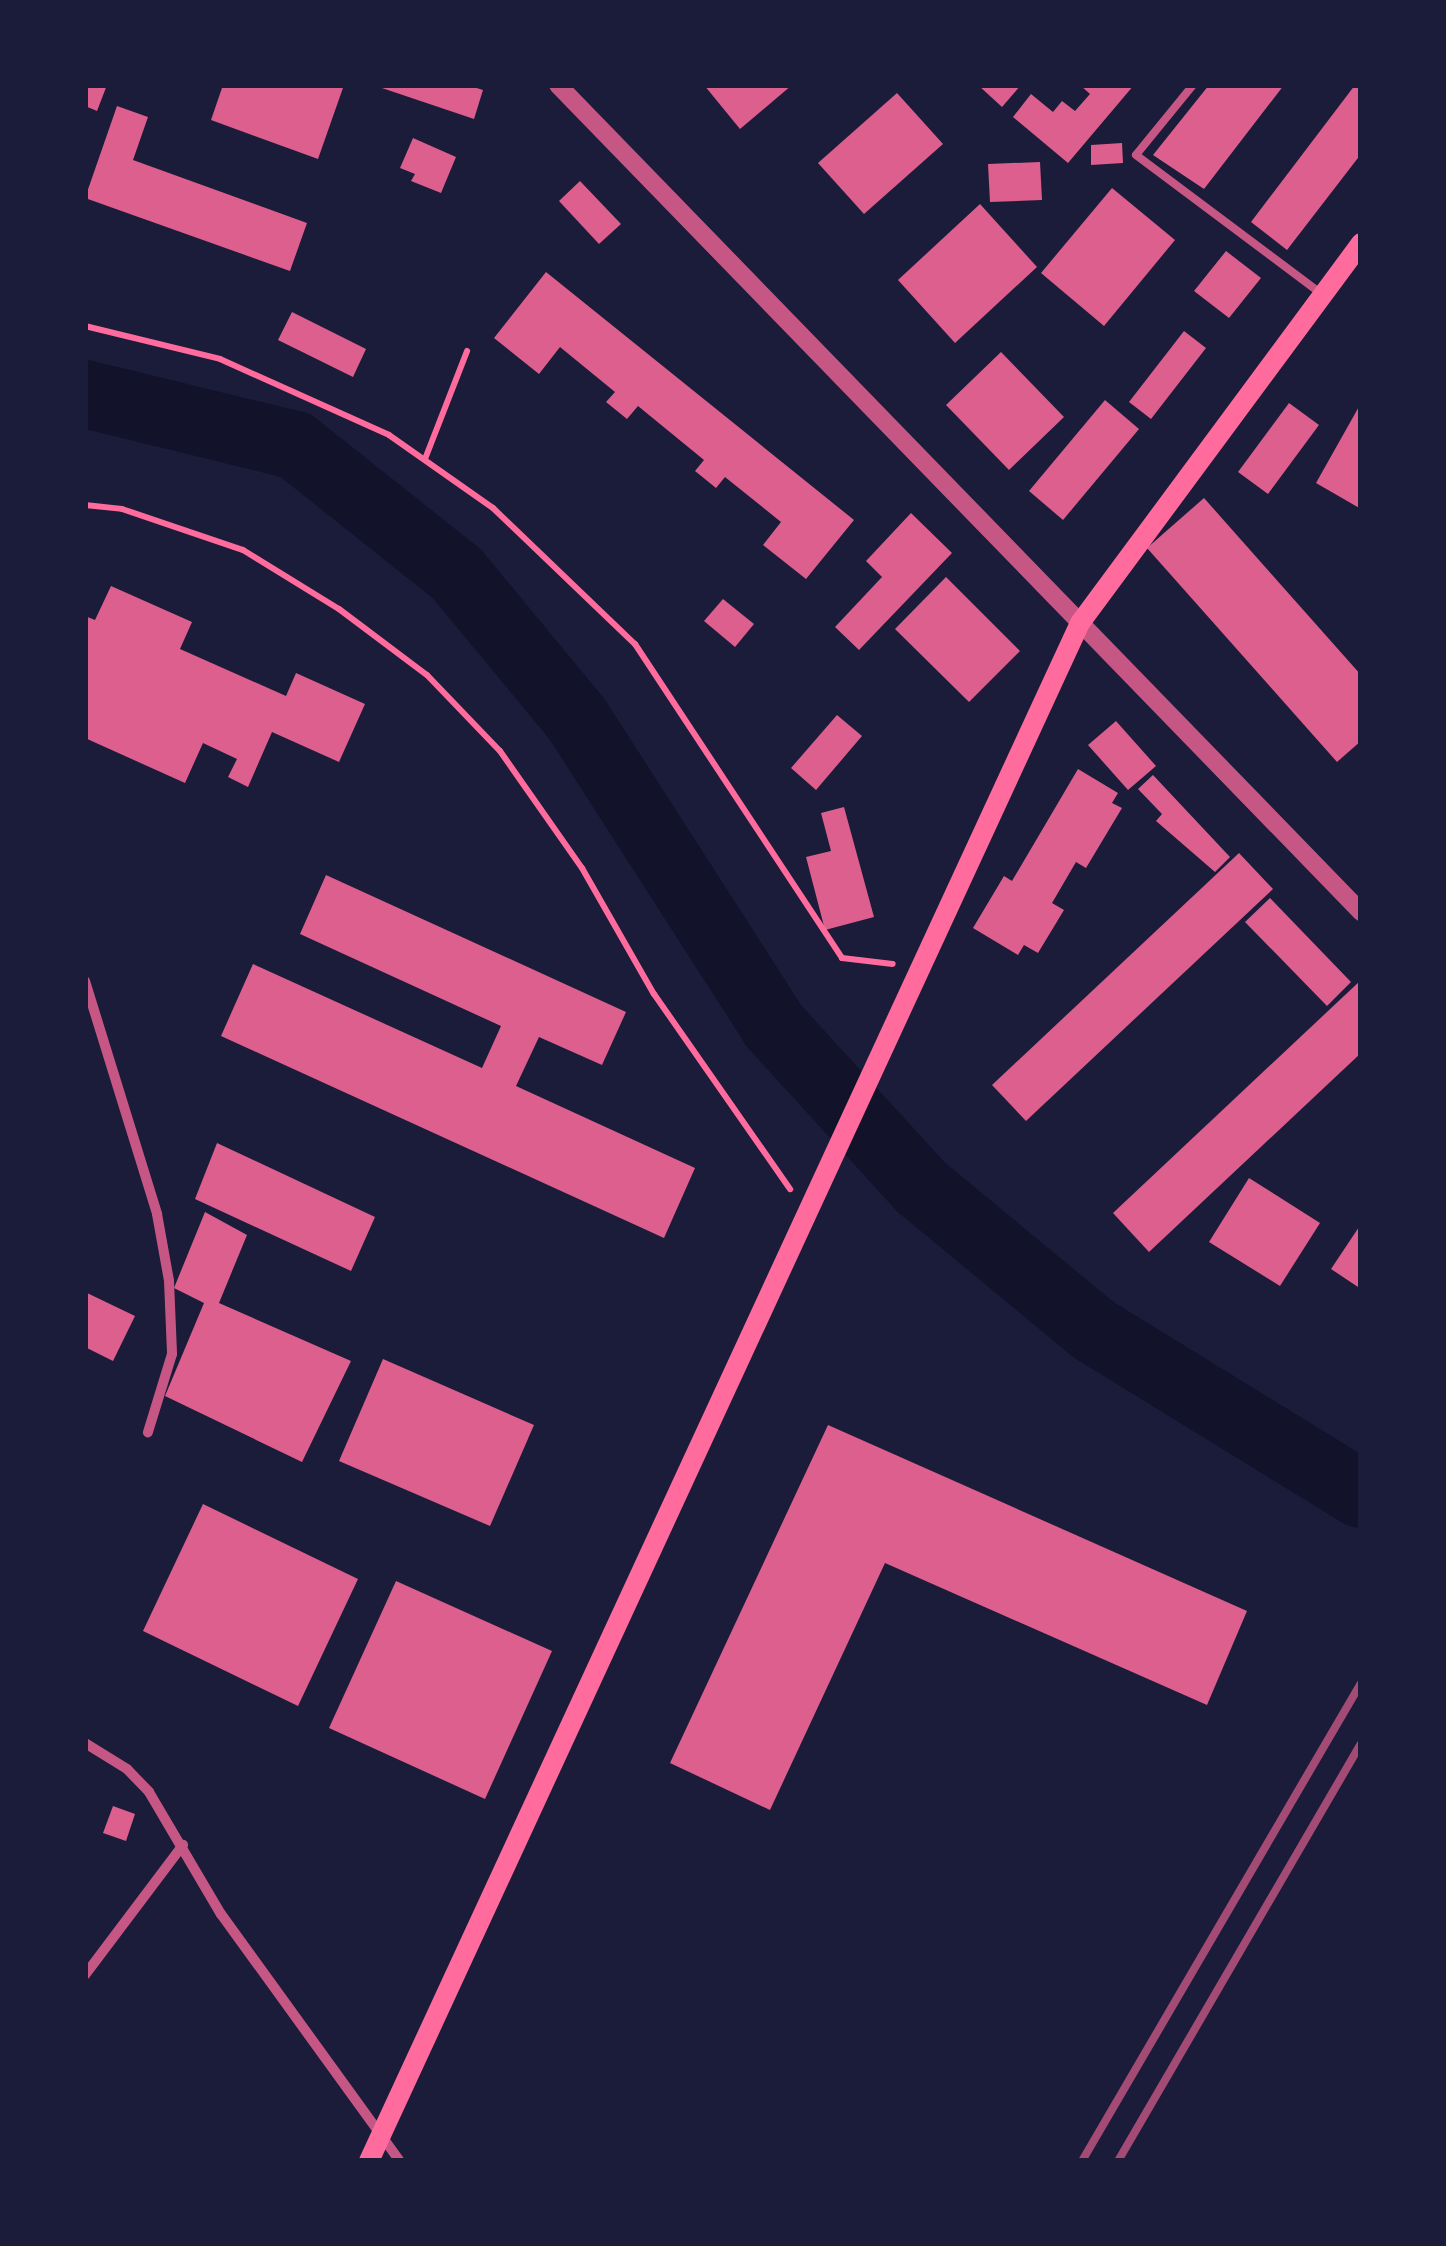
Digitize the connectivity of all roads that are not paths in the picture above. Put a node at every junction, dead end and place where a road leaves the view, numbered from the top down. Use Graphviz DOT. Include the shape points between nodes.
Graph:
graph roads {
  1 [pos="558,85"];
  2 [pos="1193,85"];
  3 [pos="1361,243"];
  4 [pos="1322,295"];
  5 [pos="1080,622"];
  6 [pos="1361,912"];
  7 [pos="85,982"];
  8 [pos="148,1432"];
  9 [pos="85,1743"];
  10 [pos="183,1845"];
  11 [pos="85,1975"];
  12 [pos="382,2135"];
  13 [pos="370,2161"];
  14 [pos="400,2161"];
  1 -- 5 [label="street"];
  2 -- 4 [label="lane" via="1136,155"];
  3 -- 4 [label="main road"];
  4 -- 5 [label="main road"];
  5 -- 6 [label="street"];
  5 -- 12 [label="main road"];
  7 -- 8 [label="street" via="157,1214 169,1281 172,1354"];
  9 -- 10 [label="street" via="127,1769"];
  10 -- 11 [label="street"];
  10 -- 12 [label="street" via="221,1914"];
  12 -- 13 [label="main road"];
  12 -- 14 [label="street"];
}
